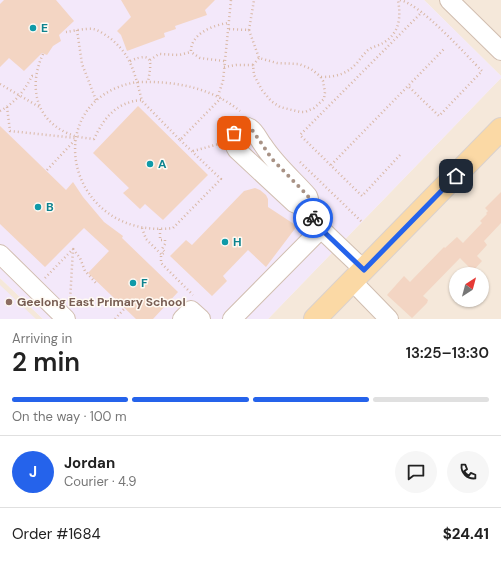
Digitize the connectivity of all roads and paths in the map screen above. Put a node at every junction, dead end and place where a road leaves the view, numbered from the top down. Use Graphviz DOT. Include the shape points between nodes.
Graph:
graph roads {
  1 [pos="230,0"];
  2 [pos="254,0"];
  3 [pos="399,0"];
  4 [pos="449,0"];
  5 [pos="407,1"];
  6 [pos="422,12"];
  7 [pos="228,23"];
  8 [pos="227,29"];
  9 [pos="77,30"];
  10 [pos="249,30"];
  11 [pos="66,32"];
  12 [pos="444,49"];
  13 [pos="501,50"];
  14 [pos="191,52"];
  15 [pos="44,54"];
  16 [pos="259,58"];
  17 [pos="150,60"];
  18 [pos="130,61"];
  19 [pos="224,61"];
  20 [pos="253,65"];
  21 [pos="224,68"];
  22 [pos="36,76"];
  23 [pos="321,77"];
  24 [pos="138,82"];
  25 [pos="148,82"];
  26 [pos="0,84"];
  27 [pos="408,86"];
  28 [pos="19,95"];
  29 [pos="219,97"];
  30 [pos="142,100"];
  31 [pos="96,101"];
  32 [pos="7,107"];
  33 [pos="41,108"];
  34 [pos="0,111"];
  35 [pos="241,111"];
  36 [pos="501,129"];
  37 [pos="76,137"];
  38 [pos="180,140"];
  39 [pos="233,140"];
  40 [pos="192,151"];
  41 [pos="400,156"];
  42 [pos="295,157"];
  43 [pos="331,165"];
  44 [pos="46,170"];
  45 [pos="363,223"];
  46 [pos="142,228"];
  47 [pos="160,229"];
  48 [pos="321,229"];
  49 [pos="74,249"];
  50 [pos="0,254"];
  51 [pos="162,255"];
  52 [pos="358,275"];
  53 [pos="96,283"];
  54 [pos="35,288"];
  55 [pos="196,298"];
  56 [pos="124,309"];
  57 [pos="68,311"];
  58 [pos="115,319"];
  59 [pos="182,319"];
  60 [pos="201,319"];
  61 [pos="232,319"];
  62 [pos="315,319"];
  63 [pos="389,319"];
  1 -- 7 [label="path"];
  2 -- 10 [label="path"];
  3 -- 5 [label="path"];
  3 -- 23 [label="path" via="399,23 391,37 367,51 354,67 346,72 338,76"];
  4 -- 13 [label="street"];
  5 -- 6 [label="path"];
  6 -- 27 [label="path" via="482,71 439,116"];
  6 -- 43 [label="path" via="300,135"];
  7 -- 8 [label="path"];
  7 -- 14 [label="path" via="214,25 205,30 191,44"];
  8 -- 10 [label="path"];
  8 -- 19 [label="path"];
  9 -- 11 [label="path"];
  9 -- 18 [label="path" via="97,30 117,44"];
  9 -- 31 [label="path" via="82,64"];
  10 -- 16 [label="path"];
  12 -- 27 [label="path"];
  14 -- 17 [label="path" via="179,55 159,54"];
  14 -- 19 [label="path" via="200,58"];
  15 -- 22 [label="path"];
  16 -- 20 [label="path"];
  16 -- 23 [label="path" via="282,64 307,66"];
  17 -- 18 [label="path" via="142,57"];
  17 -- 25 [label="path"];
  18 -- 24 [label="path"];
  19 -- 21 [label="path"];
  20 -- 21 [label="path"];
  20 -- 23 [label="path" via="256,79 271,101 280,107 300,112 309,111 324,99"];
  21 -- 29 [label="path"];
  22 -- 28 [label="path" via="32,76"];
  22 -- 33 [label="path" via="36,92"];
  24 -- 25 [label="path"];
  24 -- 30 [label="path"];
  24 -- 31 [label="path" via="117,87"];
  25 -- 29 [label="path" via="180,84"];
  26 -- 28 [label="path"];
  27 -- 43 [label="path"];
  28 -- 32 [label="path"];
  28 -- 33 [label="path"];
  29 -- 35 [label="path"];
  29 -- 38 [label="path"];
  30 -- 37 [label="path" via="114,110 104,120 94,139"];
  30 -- 38 [label="path"];
  31 -- 37 [label="path" via="84,117"];
  32 -- 34 [label="path"];
  32 -- 37 [label="path" via="10,131"];
  33 -- 37 [label="path" via="53,124"];
  36 -- 52 [label="main road"];
  37 -- 44 [label="path"];
  37 -- 46 [label="path" via="76,160 85,188 92,198 114,218"];
  38 -- 40 [label="path"];
  39 -- 40 [label="path"];
  39 -- 48 [label="street" via="234,132 240,128 247,127 253,131 272,159 308,196 305,208"];
  40 -- 47 [label="path" via="221,180 173,228"];
  41 -- 43 [label="path" via="362,196"];
  42 -- 45 [label="path"];
  46 -- 47 [label="path"];
  46 -- 51 [label="path" via="146,239"];
  47 -- 51 [label="path" via="160,240 165,240 162,249 165,252"];
  48 -- 52 [label="street"];
  48 -- 61 [label="street"];
  49 -- 53 [label="path" via="84,271"];
  49 -- 54 [label="path"];
  49 -- 57 [label="path"];
  50 -- 54 [label="street"];
  51 -- 55 [label="path" via="161,263"];
  52 -- 62 [label="main road"];
  52 -- 63 [label="street"];
  54 -- 57 [label="street"];
  56 -- 58 [label="path"];
  59 -- 60 [label="street" via="191,310"];
}
